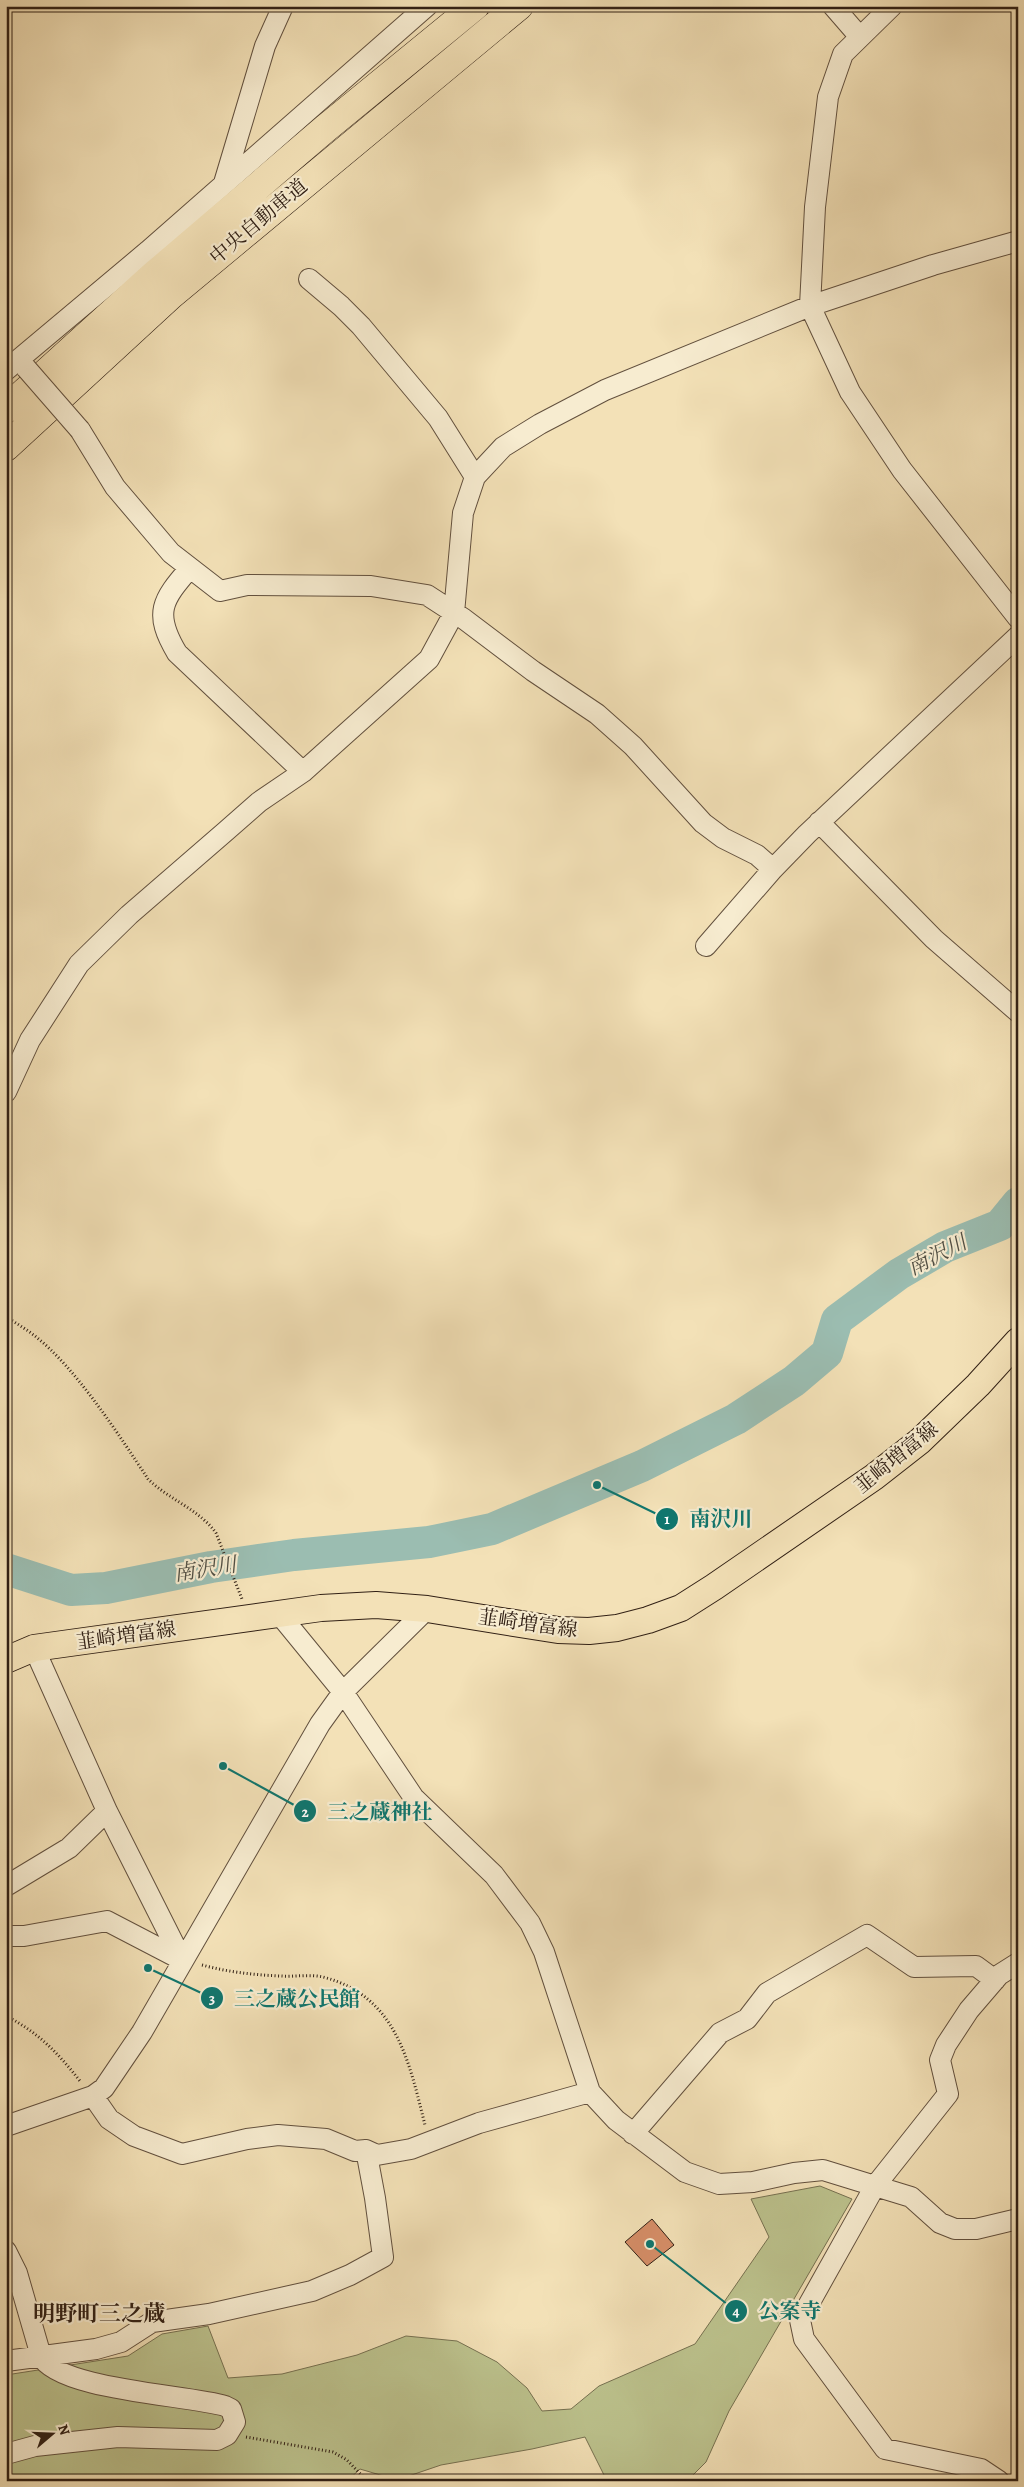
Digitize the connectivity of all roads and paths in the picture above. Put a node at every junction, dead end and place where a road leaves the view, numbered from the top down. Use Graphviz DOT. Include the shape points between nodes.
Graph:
graph roads {
  1 [pos="283,6"];
  2 [pos="427,6"];
  3 [pos="476,6"];
  4 [pos="519,6"];
  5 [pos="833,6"];
  6 [pos="892,6"];
  7 [pos="859,36"];
  8 [pos="224,183"];
  9 [pos="1018,241"];
  10 [pos="309,279"];
  11 [pos="810,306"];
  12 [pos="17,366"];
  13 [pos="6,409"];
  14 [pos="6,446"];
  15 [pos="474,477"];
  16 [pos="190,568"];
  17 [pos="454,613"];
  18 [pos="1018,618"];
  19 [pos="1018,636"];
  20 [pos="303,772"];
  21 [pos="820,822"];
  22 [pos="773,869"];
  23 [pos="706,946"];
  24 [pos="1018,1012"];
  25 [pos="6,1092"];
  26 [pos="6,1317"];
  27 [pos="1018,1342"];
  28 [pos="427,1609"];
  29 [pos="280,1615"];
  30 [pos="250,1618"];
  31 [pos="34,1648"];
  32 [pos="6,1660"];
  33 [pos="343,1692"];
  34 [pos="106,1812"];
  35 [pos="6,1886"];
  36 [pos="6,1936"];
  37 [pos="182,1960"];
  38 [pos="1018,1963"];
  39 [pos="995,1980"];
  40 [pos="6,2016"];
  41 [pos="590,2092"];
  42 [pos="93,2096"];
  43 [pos="6,2126"];
  44 [pos="633,2134"];
  45 [pos="430,2143"];
  46 [pos="366,2150"];
  47 [pos="875,2186"];
  48 [pos="1018,2219"];
  49 [pos="6,2251"];
  50 [pos="41,2356"];
  51 [pos="6,2361"];
  52 [pos="232,2430"];
  53 [pos="6,2454"];
  54 [pos="367,2481"];
  55 [pos="999,2481"];
  1 -- 8 [label="street" via="265,46"];
  2 -- 8 [label="street"];
  3 -- 13 [label="highway, 中央自動車道" via="326,128 154,275"];
  4 -- 14 [label="highway, 中央自動車道" via="171,295"];
  5 -- 7 [label="street"];
  6 -- 7 [label="street"];
  7 -- 11 [label="street" via="843,54 828,97 816,207"];
  8 -- 12 [label="street"];
  9 -- 11 [label="street"];
  10 -- 15 [label="street" via="361,326 438,418"];
  11 -- 15 [label="street" via="605,390 503,447"];
  11 -- 18 [label="street" via="850,392 902,470"];
  12 -- 16 [label="street, bridge" via="80,430 114,487 171,553"];
  15 -- 17 [label="street" via="463,513"];
  16 -- 17 [label="street" via="220,591 247,586 371,586 427,596"];
  16 -- 20 [label="street" via="165,602 163,624 167,637 177,653"];
  17 -- 20 [label="street" via="429,658"];
  17 -- 22 [label="street" via="597,714 633,746 703,823 723,838 758,855"];
  19 -- 21 [label="street"];
  20 -- 25 [label="street" via="232,825 129,915 79,964 30,1040"];
  21 -- 22 [label="street"];
  21 -- 24 [label="street" via="934,939"];
  22 -- 23 [label="street"];
  26 -- 30 [label="path" via="35,1336 54,1354 85,1391 148,1479 160,1491 210,1524"];
  27 -- 28 [label="main road, 韮崎増富線" via="920,1441 874,1477 681,1608 617,1628 589,1631 558,1630"];
  28 -- 29 [label="main road, 韮崎増富線" via="376,1605 321,1608"];
  28 -- 33 [label="street"];
  29 -- 30 [label="main road, 韮崎増富線"];
  29 -- 33 [label="street"];
  30 -- 31 [label="main road, 韮崎増富線"];
  31 -- 32 [label="main road, 韮崎増富線"];
  31 -- 34 [label="street"];
  33 -- 37 [label="street" via="320,1724"];
  33 -- 41 [label="street" via="414,1798 494,1875 530,1923 544,1952"];
  34 -- 35 [label="street" via="69,1848"];
  34 -- 37 [label="street"];
  36 -- 37 [label="street" via="24,1936 107,1921"];
  37 -- 42 [label="street" via="142,2032 104,2088"];
  37 -- 45 [label="path" via="232,1973 322,1976 349,1987 370,2002 402,2042"];
  38 -- 39 [label="street"];
  39 -- 44 [label="street" via="976,1966 914,1967 867,1935 767,1993 747,2019 720,2033"];
  39 -- 47 [label="street" via="969,2010 946,2045 940,2060 948,2094"];
  40 -- 42 [label="path" via="26,2026 56,2050"];
  41 -- 44 [label="street"];
  41 -- 45 [label="street" via="480,2123"];
  42 -- 43 [label="street"];
  42 -- 46 [label="street" via="109,2119 134,2136 182,2154 278,2135 326,2139 355,2151"];
  44 -- 47 [label="street" via="685,2172 719,2184 753,2182 824,2170"];
  45 -- 46 [label="street" via="377,2154"];
  46 -- 50 [label="street" via="376,2198 382,2257 312,2291 209,2314 152,2322 121,2342 96,2349"];
  47 -- 48 [label="street" via="911,2198 940,2223 954,2229 976,2229"];
  47 -- 55 [label="street" via="800,2320 804,2339 885,2449 981,2469"];
  49 -- 50 [label="street" via="17,2273"];
  50 -- 51 [label="street"];
  50 -- 52 [label="street" via="45,2362 75,2377 116,2388 225,2406 232,2409 234,2415"];
  52 -- 53 [label="street" via="217,2440 118,2437 35,2446"];
  52 -- 54 [label="path" via="251,2440 333,2452 347,2460"];
}
